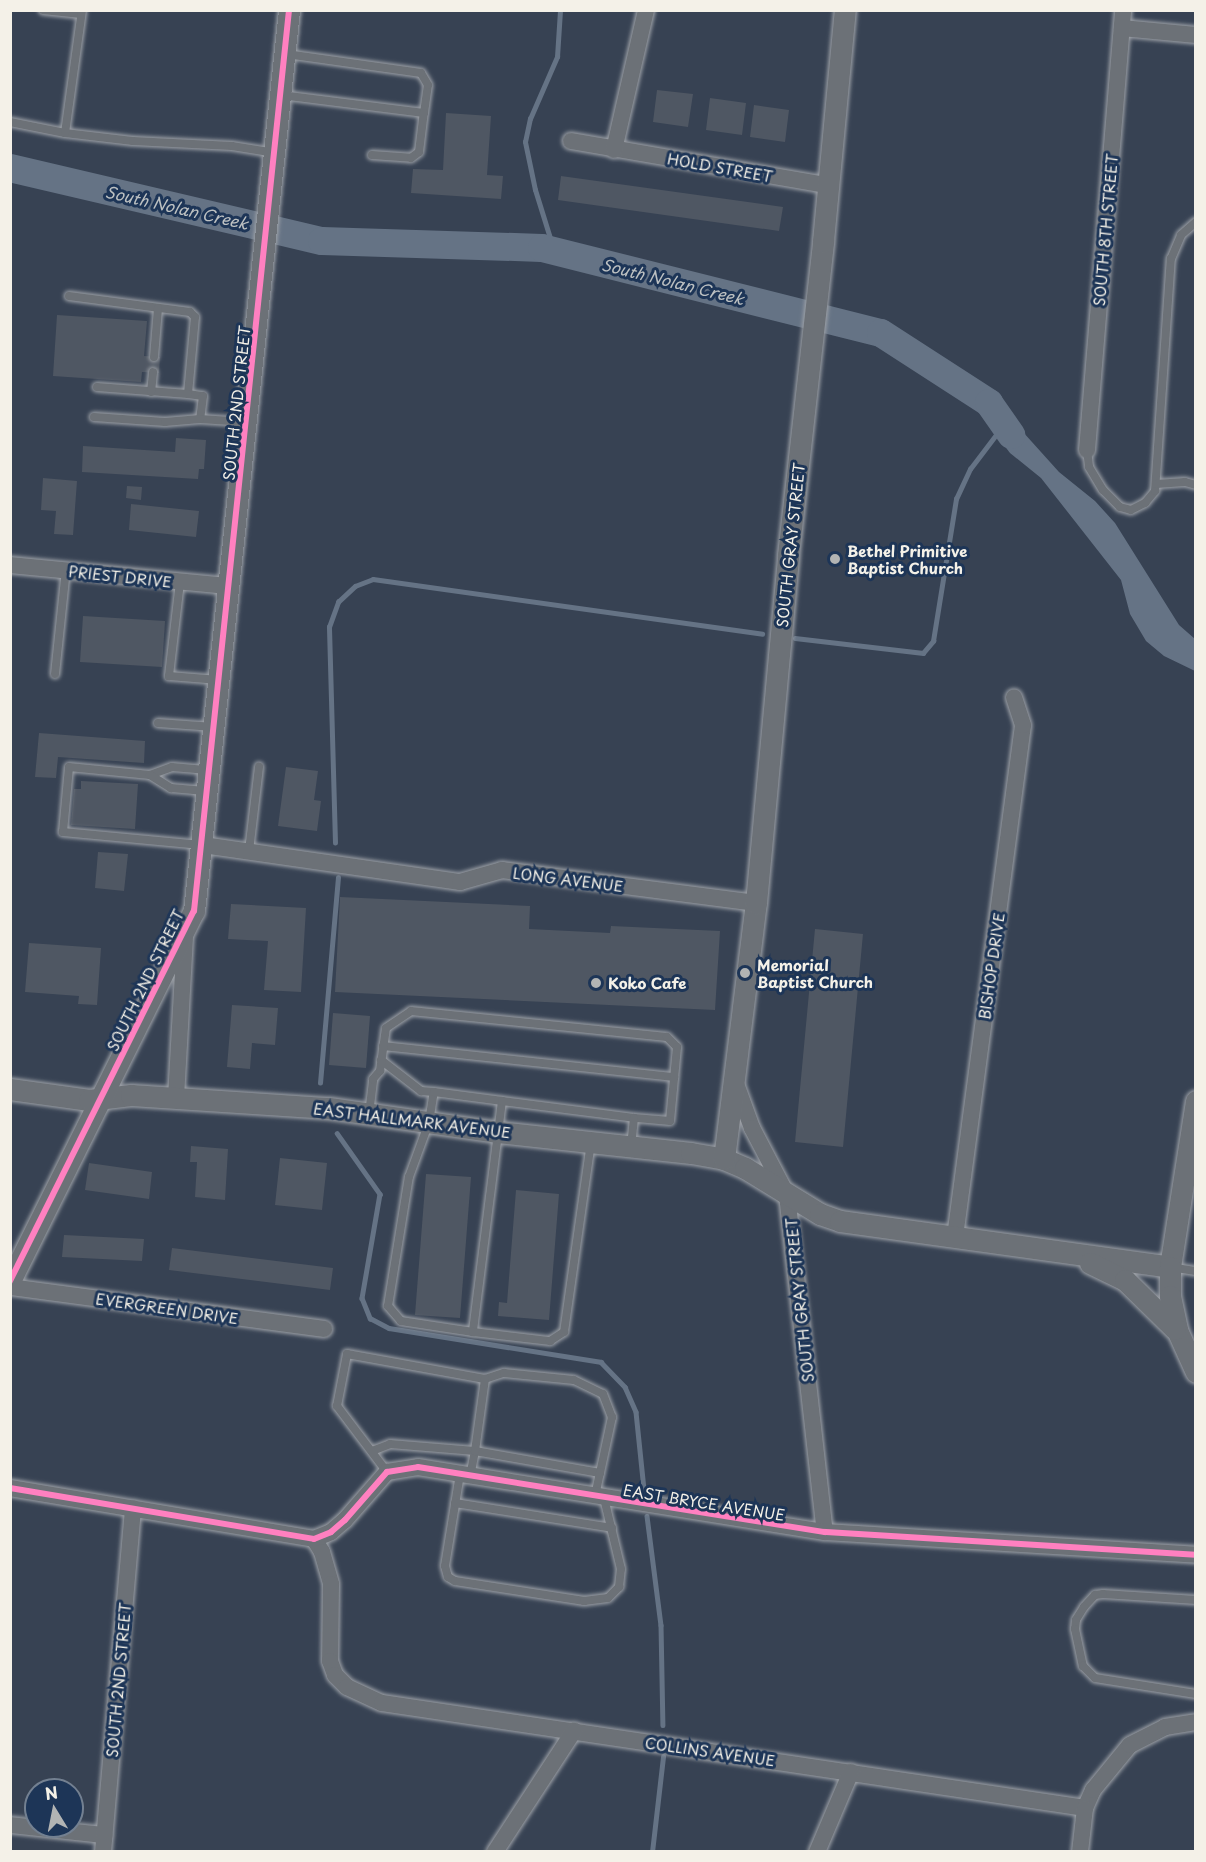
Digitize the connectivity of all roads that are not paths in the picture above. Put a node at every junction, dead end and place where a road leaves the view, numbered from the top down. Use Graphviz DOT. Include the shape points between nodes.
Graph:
graph roads {
  1 [pos="43,10"];
  2 [pos="289,10"];
  3 [pos="646,10"];
  4 [pos="844,10"];
  5 [pos="1123,10"];
  6 [pos="82,12"];
  7 [pos="1122,28"];
  8 [pos="1196,35"];
  9 [pos="285,54"];
  10 [pos="281,95"];
  11 [pos="424,113"];
  12 [pos="10,122"];
  13 [pos="65,133"];
  14 [pos="571,141"];
  15 [pos="614,150"];
  16 [pos="275,153"];
  17 [pos="372,154"];
  18 [pos="827,185"];
  19 [pos="1196,222"];
  20 [pos="69,296"];
  21 [pos="158,308"];
  22 [pos="154,357"];
  23 [pos="153,372"];
  24 [pos="97,387"];
  25 [pos="151,392"];
  26 [pos="188,394"];
  27 [pos="94,417"];
  28 [pos="200,419"];
  29 [pos="247,422"];
  30 [pos="1087,450"];
  31 [pos="1156,484"];
  32 [pos="1196,485"];
  33 [pos="10,565"];
  34 [pos="66,570"];
  35 [pos="180,582"];
  36 [pos="230,586"];
  37 [pos="55,674"];
  38 [pos="220,681"];
  39 [pos="1014,697"];
  40 [pos="158,723"];
  41 [pos="215,727"];
  42 [pos="259,767"];
  43 [pos="150,775"];
  44 [pos="209,781"];
  45 [pos="203,845"];
  46 [pos="249,851"];
  47 [pos="756,903"];
  48 [pos="185,928"];
  49 [pos="384,1046"];
  50 [pos="381,1060"];
  51 [pos="674,1077"];
  52 [pos="734,1079"];
  53 [pos="10,1089"];
  54 [pos="434,1092"];
  55 [pos="100,1098"];
  56 [pos="176,1098"];
  57 [pos="502,1101"];
  58 [pos="1196,1101"];
  59 [pos="369,1114"];
  60 [pos="634,1118"];
  61 [pos="429,1122"];
  62 [pos="498,1132"];
  63 [pos="591,1142"];
  64 [pos="631,1146"];
  65 [pos="724,1159"];
  66 [pos="787,1195"];
  67 [pos="956,1237"];
  68 [pos="1064,1252"];
  69 [pos="1170,1267"];
  70 [pos="1196,1271"];
  71 [pos="10,1281"];
  72 [pos="10,1287"];
  73 [pos="324,1329"];
  74 [pos="474,1332"];
  75 [pos="1185,1339"];
  76 [pos="1196,1372"];
  77 [pos="485,1379"];
  78 [pos="372,1450"];
  79 [pos="475,1451"];
  80 [pos="387,1472"];
  81 [pos="600,1473"];
  82 [pos="465,1475"];
  83 [pos="10,1488"];
  84 [pos="599,1497"];
  85 [pos="455,1503"];
  86 [pos="133,1508"];
  87 [pos="612,1528"];
  88 [pos="825,1532"];
  89 [pos="314,1539"];
  90 [pos="1196,1555"];
  91 [pos="1196,1600"];
  92 [pos="1196,1694"];
  93 [pos="1196,1722"];
  94 [pos="574,1731"];
  95 [pos="851,1772"];
  96 [pos="1084,1808"];
  97 [pos="10,1825"];
  98 [pos="104,1843"];
  99 [pos="495,1851"];
  100 [pos="817,1851"];
  101 [pos="1080,1851"];
  1 -- 6 [label="lane"];
  2 -- 9 [label="street, SOUTH 2ND STREET"];
  3 -- 15 [label="street"];
  4 -- 18 [label="street, SOUTH GRAY STREET"];
  5 -- 7 [label="street, SOUTH 8TH STREET"];
  6 -- 13 [label="lane"];
  7 -- 8 [label="street"];
  7 -- 30 [label="street, SOUTH 8TH STREET"];
  9 -- 10 [label="street, SOUTH 2ND STREET"];
  9 -- 11 [label="lane" via="421,73 428,85"];
  10 -- 11 [label="lane"];
  10 -- 16 [label="street, SOUTH 2ND STREET"];
  11 -- 17 [label="lane" via="419,152 411,158"];
  12 -- 13 [label="lane"];
  13 -- 16 [label="lane"];
  14 -- 15 [label="street, HOLD STREET"];
  15 -- 18 [label="street, HOLD STREET"];
  16 -- 29 [label="street, SOUTH 2ND STREET"];
  18 -- 47 [label="street, SOUTH GRAY STREET"];
  19 -- 31 [label="lane" via="1181,235 1172,259"];
  20 -- 21 [label="lane"];
  21 -- 22 [label="lane"];
  21 -- 26 [label="lane" via="190,312 195,317"];
  23 -- 25 [label="lane"];
  24 -- 25 [label="lane"];
  25 -- 26 [label="lane"];
  26 -- 28 [label="lane" via="203,396"];
  27 -- 28 [label="lane" via="165,422"];
  28 -- 29 [label="lane"];
  29 -- 36 [label="street, SOUTH 2ND STREET"];
  30 -- 31 [label="lane" via="1089,466 1103,490 1120,507 1131,510 1145,503"];
  31 -- 32 [label="lane"];
  33 -- 34 [label="street, PRIEST DRIVE"];
  34 -- 35 [label="street, PRIEST DRIVE"];
  34 -- 37 [label="lane"];
  35 -- 36 [label="street, PRIEST DRIVE"];
  35 -- 38 [label="lane" via="169,676"];
  36 -- 38 [label="street, SOUTH 2ND STREET"];
  38 -- 41 [label="street, SOUTH 2ND STREET"];
  39 -- 67 [label="street, BISHOP DRIVE" via="1023,725"];
  40 -- 41 [label="lane"];
  41 -- 44 [label="street, SOUTH 2ND STREET"];
  42 -- 46 [label="lane"];
  43 -- 44 [label="lane" via="171,788"];
  43 -- 44 [label="lane" via="172,766"];
  43 -- 45 [label="lane" via="69,767 63,832"];
  44 -- 45 [label="street, SOUTH 2ND STREET"];
  45 -- 46 [label="street, LONG AVENUE"];
  45 -- 48 [label="street, SOUTH 2ND STREET" via="194,911"];
  46 -- 47 [label="street, LONG AVENUE" via="460,882 502,870"];
  47 -- 52 [label="street, SOUTH GRAY STREET"];
  48 -- 55 [label="street, SOUTH 2ND STREET"];
  48 -- 56 [label="street"];
  49 -- 50 [label="lane"];
  49 -- 51 [label="lane"];
  49 -- 51 [label="lane" via="386,1028 411,1011 667,1036 677,1047"];
  50 -- 54 [label="lane" via="421,1091"];
  50 -- 59 [label="lane" via="380,1071 373,1079"];
  51 -- 60 [label="lane" via="670,1121"];
  52 -- 65 [label="street, SOUTH GRAY STREET"];
  52 -- 66 [label="street, SOUTH GRAY STREET" via="752,1128"];
  53 -- 55 [label="street, EAST HALLMARK AVENUE" via="89,1100"];
  54 -- 57 [label="lane"];
  54 -- 61 [label="lane"];
  55 -- 56 [label="street, EAST HALLMARK AVENUE"];
  55 -- 71 [label="street, SOUTH 2ND STREET"];
  56 -- 59 [label="street, EAST HALLMARK AVENUE"];
  57 -- 60 [label="lane"];
  57 -- 62 [label="lane"];
  58 -- 69 [label="street"];
  59 -- 61 [label="street, EAST HALLMARK AVENUE"];
  60 -- 64 [label="lane"];
  61 -- 62 [label="street, EAST HALLMARK AVENUE"];
  61 -- 74 [label="lane" via="409,1178 388,1306 401,1321"];
  62 -- 63 [label="street, EAST HALLMARK AVENUE"];
  62 -- 74 [label="lane"];
  63 -- 64 [label="street, EAST HALLMARK AVENUE"];
  63 -- 74 [label="lane" via="564,1332 550,1341"];
  64 -- 65 [label="street, EAST HALLMARK AVENUE"];
  65 -- 66 [label="street, EAST HALLMARK AVENUE"];
  66 -- 67 [label="street, EAST HALLMARK AVENUE" via="820,1215 840,1221"];
  66 -- 88 [label="street, SOUTH GRAY STREET"];
  67 -- 68 [label="street, EAST HALLMARK AVENUE"];
  68 -- 69 [label="street"];
  68 -- 75 [label="street" via="1125,1280"];
  69 -- 70 [label="lane"];
  69 -- 75 [label="street" via="1170,1296"];
  72 -- 73 [label="street, EVERGREEN DRIVE"];
  75 -- 76 [label="street"];
  77 -- 78 [label="lane" via="347,1354 337,1407"];
  77 -- 79 [label="lane"];
  77 -- 81 [label="lane" via="504,1373 574,1380 603,1394 612,1416"];
  78 -- 79 [label="lane" via="390,1444"];
  78 -- 80 [label="lane"];
  79 -- 81 [label="lane"];
  79 -- 82 [label="lane"];
  80 -- 82 [label="street, EAST BRYCE AVENUE" via="418,1467"];
  80 -- 89 [label="street" via="345,1520"];
  81 -- 84 [label="lane"];
  82 -- 84 [label="street, EAST BRYCE AVENUE"];
  82 -- 85 [label="lane"];
  83 -- 86 [label="street"];
  84 -- 87 [label="lane"];
  84 -- 88 [label="street, EAST BRYCE AVENUE"];
  85 -- 87 [label="lane"];
  85 -- 87 [label="lane" via="445,1566 450,1579 584,1601 608,1598 619,1587 620,1557"];
  86 -- 89 [label="street"];
  86 -- 98 [label="street, SOUTH 2ND STREET"];
  88 -- 90 [label="street, EAST BRYCE AVENUE"];
  89 -- 94 [label="street, COLLINS AVENUE" via="331,1584 330,1661 335,1675 347,1687 382,1703"];
  91 -- 92 [label="lane" via="1095,1595 1076,1620 1075,1629 1083,1666 1095,1678"];
  93 -- 96 [label="street" via="1165,1727 1130,1745 1093,1790"];
  94 -- 95 [label="street, COLLINS AVENUE"];
  94 -- 99 [label="street"];
  95 -- 96 [label="street, COLLINS AVENUE"];
  95 -- 100 [label="street"];
  96 -- 101 [label="street"];
  97 -- 98 [label="street"];
}
